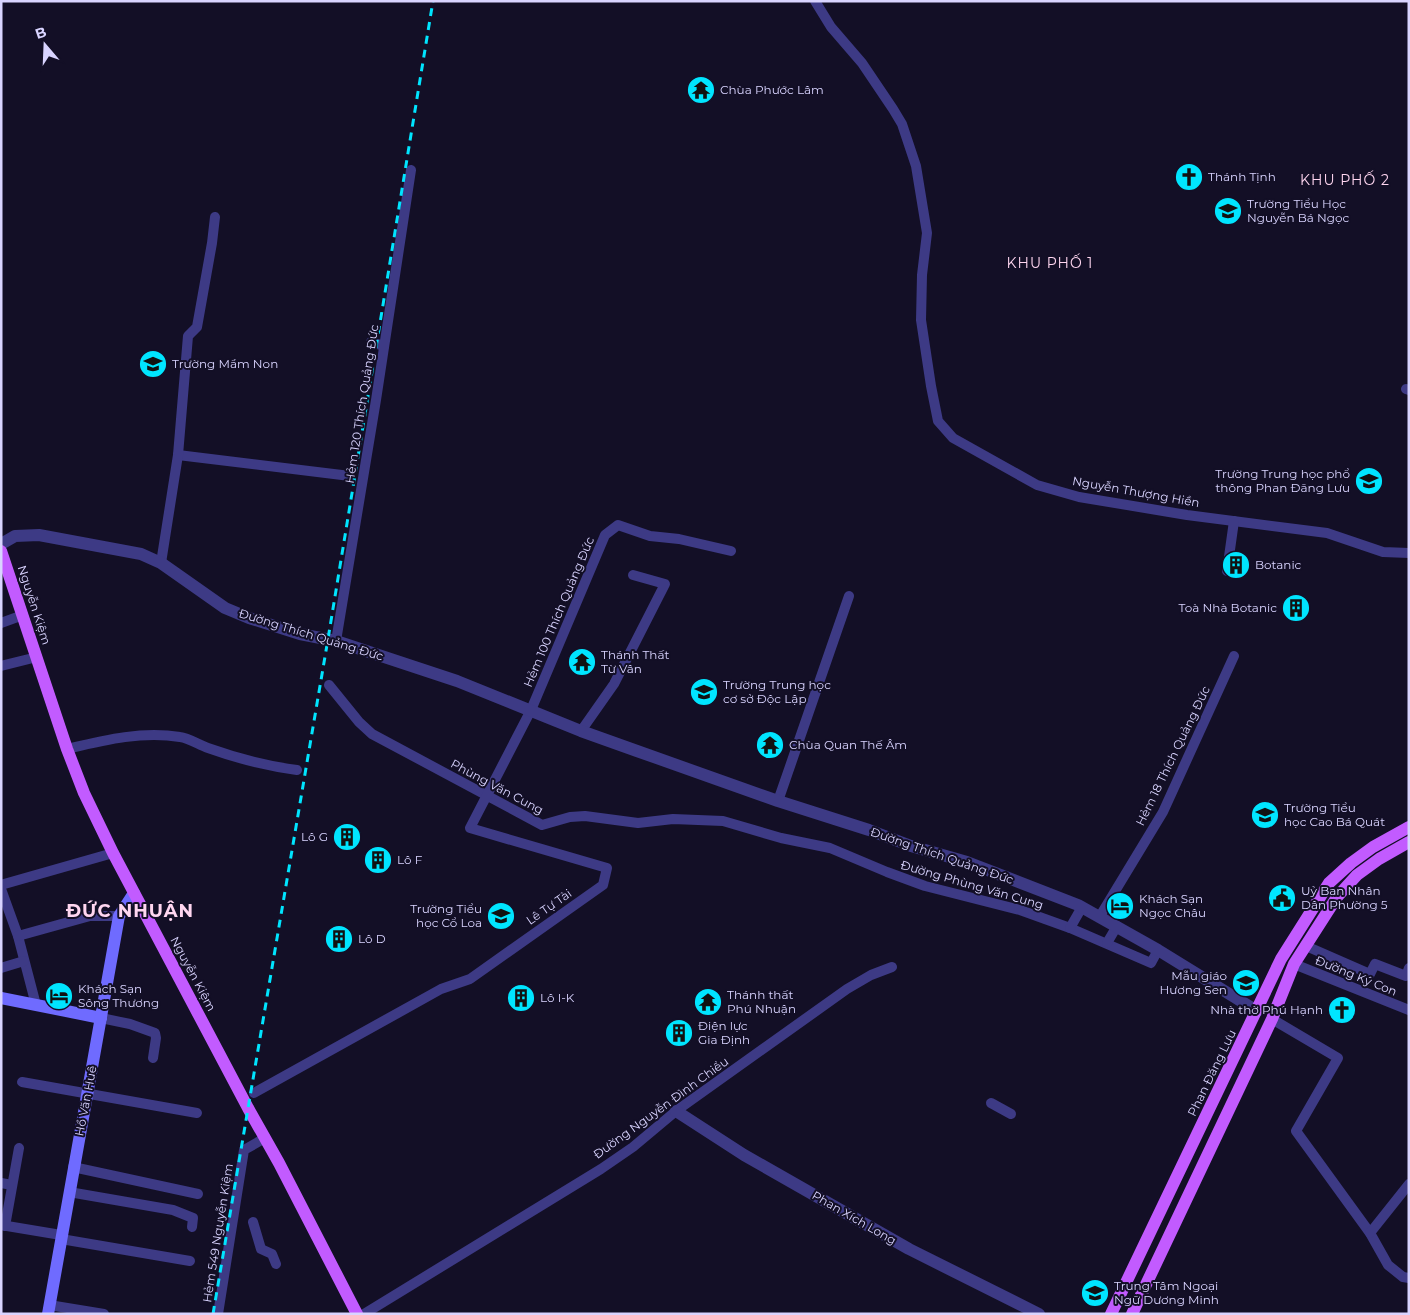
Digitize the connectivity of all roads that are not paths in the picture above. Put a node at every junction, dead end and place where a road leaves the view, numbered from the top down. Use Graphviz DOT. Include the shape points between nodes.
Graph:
graph roads {
  1 [pos="815,1"];
  2 [pos="411,170"];
  3 [pos="214,217"];
  4 [pos="371,342"];
  5 [pos="384,346"];
  6 [pos="178,455"];
  7 [pos="350,476"];
  8 [pos="1234,521"];
  9 [pos="1,544"];
  10 [pos="1,551"];
  11 [pos="732,551"];
  12 [pos="1409,553"];
  13 [pos="160,563"];
  14 [pos="1227,571"];
  15 [pos="633,575"];
  16 [pos="848,596"];
  17 [pos="23,615"];
  18 [pos="1,623"];
  19 [pos="336,641"];
  20 [pos="1234,656"];
  21 [pos="36,657"];
  22 [pos="1,666"];
  23 [pos="329,686"];
  24 [pos="531,710"];
  25 [pos="581,731"];
  26 [pos="67,749"];
  27 [pos="297,770"];
  28 [pos="486,795"];
  29 [pos="778,801"];
  30 [pos="742,826"];
  31 [pos="1409,827"];
  32 [pos="1409,842"];
  33 [pos="113,853"];
  34 [pos="1,885"];
  35 [pos="1,889"];
  36 [pos="134,894"];
  37 [pos="4,905"];
  38 [pos="1082,907"];
  39 [pos="118,916"];
  40 [pos="1100,916"];
  41 [pos="1117,926"];
  42 [pos="1070,928"];
  43 [pos="18,936"];
  44 [pos="1107,944"];
  45 [pos="1306,946"];
  46 [pos="1158,950"];
  47 [pos="24,961"];
  48 [pos="1294,964"];
  49 [pos="892,967"];
  50 [pos="1,968"];
  51 [pos="1409,968"];
  52 [pos="1,997"];
  53 [pos="36,1005"];
  54 [pos="1409,1010"];
  55 [pos="1257,1011"];
  56 [pos="101,1018"];
  57 [pos="1272,1019"];
  58 [pos="153,1058"];
  59 [pos="22,1082"];
  60 [pos="86,1093"];
  61 [pos="254,1093"];
  62 [pos="991,1103"];
  63 [pos="676,1111"];
  64 [pos="197,1113"];
  65 [pos="1012,1114"];
  66 [pos="265,1138"];
  67 [pos="19,1148"];
  68 [pos="73,1168"];
  69 [pos="1,1183"];
  70 [pos="1409,1184"];
  71 [pos="12,1185"];
  72 [pos="69,1192"];
  73 [pos="198,1194"];
  74 [pos="253,1222"];
  75 [pos="3,1225"];
  76 [pos="192,1227"];
  77 [pos="1370,1233"];
  78 [pos="61,1237"];
  79 [pos="190,1261"];
  80 [pos="276,1264"];
  81 [pos="1409,1278"];
  82 [pos="48,1309"];
  83 [pos="104,1314"];
  84 [pos="218,1314"];
  85 [pos="357,1314"];
  86 [pos="364,1314"];
  87 [pos="1039,1314"];
  88 [pos="1111,1314"];
  89 [pos="1132,1314"];
  1 -- 8 [label="street, Nguyễn Thượng Hiền" via="898,116 916,166 927,233 921,320 938,420 953,438 1037,484 1088,498"];
  2 -- 5 [label="street, Hẻm 120 Thích Quảng Đức"];
  3 -- 6 [label="street" via="197,327 188,336"];
  4 -- 5 [label="street"];
  5 -- 19 [label="street, Hẻm 120 Thích Quảng Đức"];
  6 -- 7 [label="street"];
  6 -- 13 [label="street"];
  8 -- 12 [label="street, Nguyễn Thượng Hiền" via="1327,533 1383,552"];
  8 -- 14 [label="street"];
  9 -- 13 [label="street, Đường Thích Quảng Đức" via="15,536 39,535 141,554"];
  10 -- 17 [label="main road, Nguyễn Kiệm"];
  11 -- 24 [label="street, Hẻm 100 Thích Quảng Đức" via="650,536 618,525 605,535"];
  13 -- 19 [label="street, Đường Thích Quảng Đức" via="226,608 300,634"];
  15 -- 25 [label="street" via="665,584 614,684"];
  16 -- 29 [label="street"];
  17 -- 18 [label="street"];
  17 -- 21 [label="main road, Nguyễn Kiệm"];
  19 -- 24 [label="street, Đường Thích Quảng Đức" via="457,681"];
  20 -- 40 [label="street, Hẻm 18 Thích Quảng Đức" via="1163,812"];
  21 -- 22 [label="street"];
  21 -- 26 [label="main road, Nguyễn Kiệm"];
  23 -- 28 [label="street, Phùng Văn Cung" via="372,734"];
  24 -- 25 [label="street"];
  24 -- 28 [label="street, Lê Tự Tài"];
  25 -- 29 [label="street, Đường Thích Quảng Đức"];
  26 -- 27 [label="street" via="139,735 182,737 234,756"];
  26 -- 33 [label="main road, Nguyễn Kiệm"];
  28 -- 30 [label="street, Phùng Văn Cung" via="542,825 584,816 638,823 673,819 723,821"];
  28 -- 61 [label="street, Lê Tự Tài" via="470,828 607,868 603,885 470,979 441,989"];
  29 -- 38 [label="street, Đường Thích Quảng Đức" via="967,862"];
  30 -- 42 [label="street, Đường Phùng Văn Cung" via="830,848 925,886 1020,910"];
  31 -- 55 [label="main road, Phan Đăng Lưu" via="1372,847 1330,882 1281,959"];
  32 -- 45 [label="main road" via="1357,875 1337,897"];
  33 -- 34 [label="street"];
  33 -- 36 [label="main road, Nguyễn Kiệm"];
  35 -- 37 [label="street"];
  36 -- 39 [label="main road, Hồ Văn Huê"];
  36 -- 66 [label="main road, Nguyễn Kiệm"];
  37 -- 43 [label="street"];
  38 -- 40 [label="street, Đường Thích Quảng Đức"];
  38 -- 42 [label="street"];
  39 -- 43 [label="street" via="90,916"];
  39 -- 56 [label="main road, Hồ Văn Huê"];
  40 -- 41 [label="street, Đường Thích Quảng Đức"];
  41 -- 44 [label="street"];
  41 -- 46 [label="street, Đường Thích Quảng Đức"];
  42 -- 44 [label="street, Đường Phùng Văn Cung"];
  43 -- 47 [label="street"];
  44 -- 46 [label="street, Đường Phùng Văn Cung" via="1151,963"];
  45 -- 48 [label="main road"];
  45 -- 51 [label="street" via="1370,974 1375,964 1406,976"];
  46 -- 55 [label="street, Đường Thích Quảng Đức"];
  47 -- 50 [label="street"];
  47 -- 53 [label="street"];
  48 -- 54 [label="street, Đường Ký Con"];
  48 -- 57 [label="main road"];
  49 -- 63 [label="street, Đường Nguyễn Đình Chiểu" via="846,989"];
  52 -- 53 [label="main road"];
  53 -- 56 [label="main road"];
  55 -- 57 [label="main road"];
  55 -- 88 [label="main road, Phan Đăng Lưu"];
  56 -- 58 [label="street" via="155,1032"];
  56 -- 60 [label="main road, Hồ Văn Huê"];
  57 -- 77 [label="street" via="1338,1058 1296,1131"];
  57 -- 89 [label="main road"];
  59 -- 60 [label="street"];
  60 -- 64 [label="street"];
  60 -- 68 [label="main road, Hồ Văn Huê"];
  62 -- 65 [label="street"];
  63 -- 86 [label="street, Đường Nguyễn Đình Chiểu" via="606,1165"];
  63 -- 87 [label="street, Phan Xích Long" via="741,1154 909,1249"];
  66 -- 84 [label="street, Hẻm 549 Nguyễn Kiệm" via="244,1150"];
  66 -- 85 [label="main road, Nguyễn Kiệm"];
  67 -- 71 [label="street"];
  68 -- 72 [label="main road, Hồ Văn Huê"];
  68 -- 73 [label="street"];
  69 -- 71 [label="street"];
  70 -- 77 [label="street"];
  71 -- 75 [label="street"];
  72 -- 76 [label="street" via="173,1210 193,1218"];
  72 -- 78 [label="main road, Hồ Văn Huê"];
  74 -- 80 [label="street" via="261,1249 272,1254"];
  75 -- 78 [label="street"];
  77 -- 81 [label="street" via="1388,1265"];
  78 -- 79 [label="street"];
  78 -- 82 [label="main road, Hồ Văn Huê"];
  82 -- 83 [label="street"];
}
